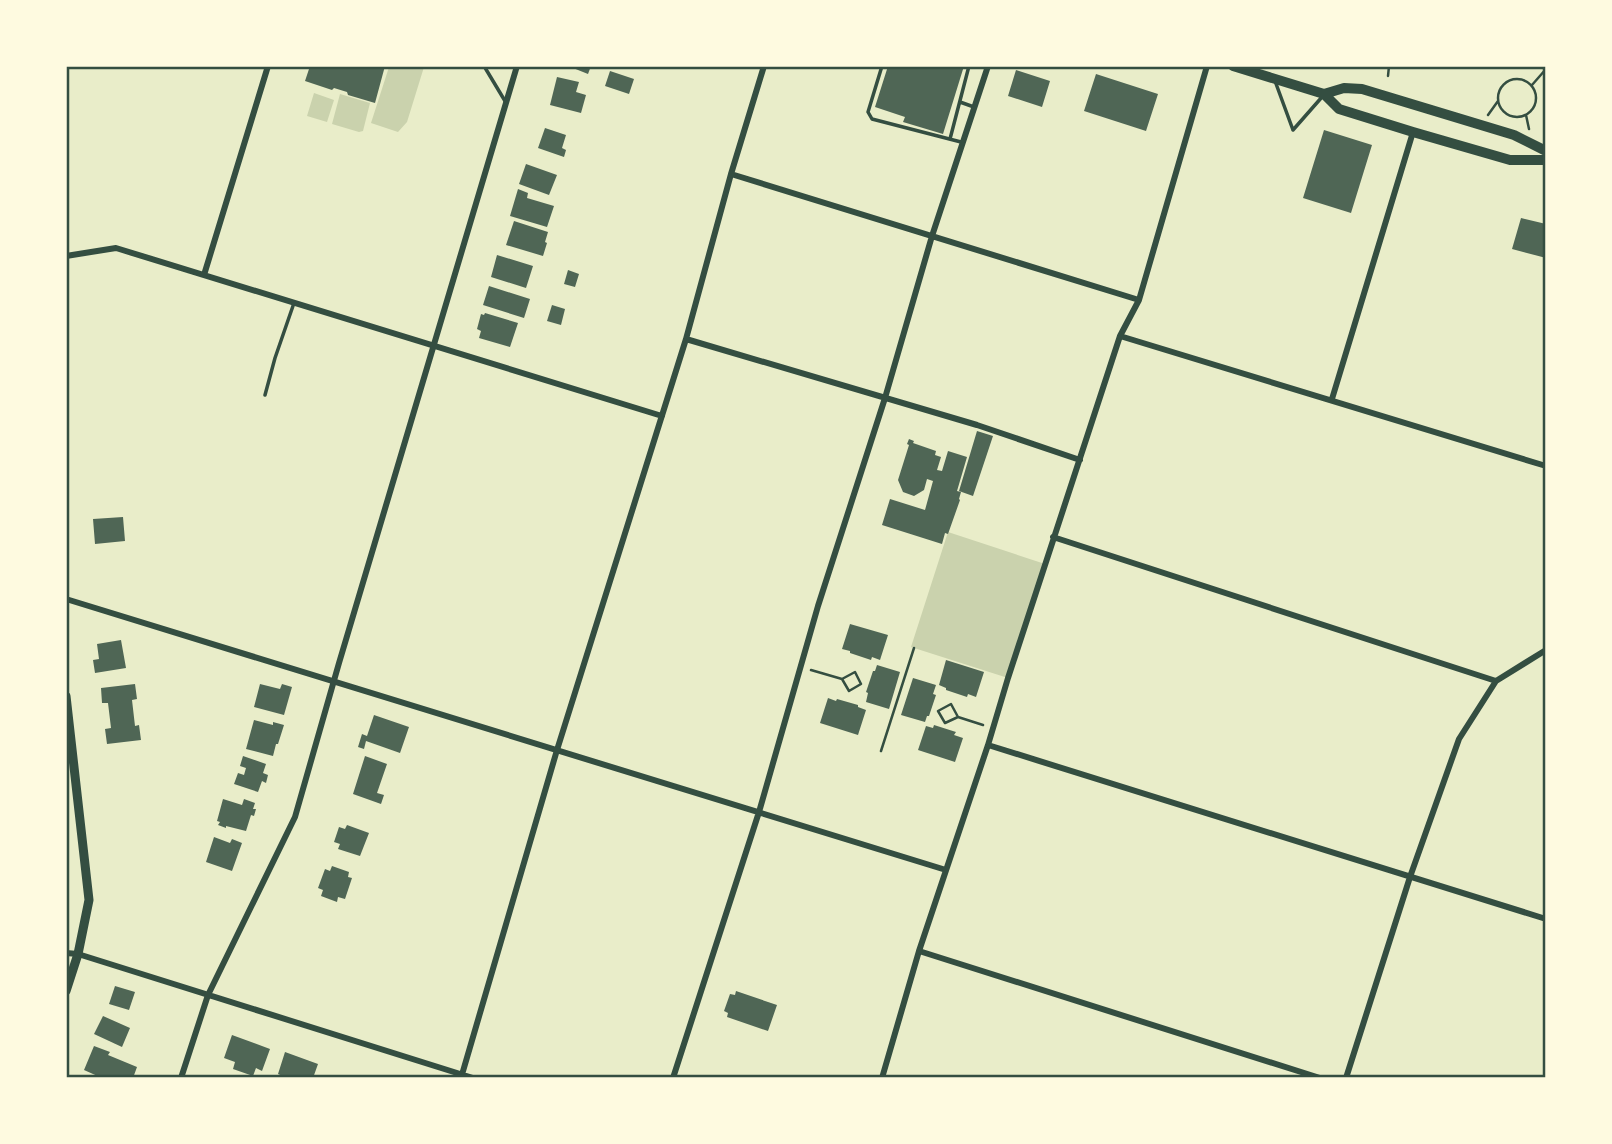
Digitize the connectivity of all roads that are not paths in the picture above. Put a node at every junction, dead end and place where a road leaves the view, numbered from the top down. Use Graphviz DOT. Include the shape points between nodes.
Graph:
graph roads {
  1 [pos="268,66"];
  2 [pos="484,66"];
  3 [pos="517,66"];
  4 [pos="764,66"];
  5 [pos="882,66"];
  6 [pos="969,66"];
  7 [pos="1208,66"];
  8 [pos="1233,66"];
  9 [pos="986,67"];
  10 [pos="1275,79"];
  11 [pos="1324,94"];
  12 [pos="959,102"];
  13 [pos="506,103"];
  14 [pos="974,107"];
  15 [pos="1413,132"];
  16 [pos="950,139"];
  17 [pos="963,143"];
  18 [pos="1545,151"];
  19 [pos="1545,160"];
  20 [pos="731,174"];
  21 [pos="932,236"];
  22 [pos="66,256"];
  23 [pos="204,275"];
  24 [pos="1139,300"];
  25 [pos="294,303"];
  26 [pos="1120,336"];
  27 [pos="686,339"];
  28 [pos="434,345"];
  29 [pos="265,395"];
  30 [pos="885,398"];
  31 [pos="1332,399"];
  32 [pos="662,416"];
  33 [pos="1080,460"];
  34 [pos="1545,466"];
  35 [pos="1054,537"];
  36 [pos="66,599"];
  37 [pos="1545,650"];
  38 [pos="334,681"];
  39 [pos="1496,681"];
  40 [pos="66,696"];
  41 [pos="988,746"];
  42 [pos="557,750"];
  43 [pos="759,812"];
  44 [pos="946,870"];
  45 [pos="1410,877"];
  46 [pos="1545,919"];
  47 [pos="919,951"];
  48 [pos="66,953"];
  49 [pos="78,954"];
  50 [pos="66,991"];
  51 [pos="208,995"];
  52 [pos="461,1076"];
  53 [pos="181,1077"];
  54 [pos="473,1077"];
  55 [pos="673,1077"];
  56 [pos="882,1077"];
  57 [pos="1320,1077"];
  58 [pos="1346,1077"];
  1 -- 23 [label="street"];
  2 -- 13 [label="lane"];
  3 -- 13 [label="street"];
  4 -- 20 [label="street"];
  5 -- 16 [label="lane" via="868,112 872,119"];
  6 -- 12 [label="lane"];
  7 -- 24 [label="street"];
  8 -- 10 [label="main road"];
  9 -- 14 [label="street"];
  10 -- 11 [label="main road"];
  10 -- 11 [label="lane" via="1293,130"];
  11 -- 15 [label="main road" via="1339,109"];
  11 -- 18 [label="main road" via="1362,89 1514,135"];
  12 -- 14 [label="lane"];
  12 -- 16 [label="lane"];
  13 -- 28 [label="street"];
  14 -- 17 [label="street"];
  15 -- 19 [label="main road" via="1510,160"];
  15 -- 31 [label="street"];
  16 -- 17 [label="lane"];
  17 -- 21 [label="street"];
  20 -- 21 [label="street"];
  20 -- 27 [label="street"];
  21 -- 24 [label="street"];
  21 -- 30 [label="street"];
  22 -- 23 [label="street" via="116,248"];
  23 -- 25 [label="street"];
  24 -- 26 [label="street"];
  25 -- 28 [label="street"];
  25 -- 29 [label="lane"];
  26 -- 31 [label="street"];
  26 -- 33 [label="street"];
  27 -- 30 [label="street"];
  27 -- 32 [label="street"];
  28 -- 32 [label="street"];
  28 -- 38 [label="street"];
  30 -- 33 [label="street"];
  30 -- 43 [label="street" via="818,606"];
  31 -- 34 [label="street"];
  32 -- 42 [label="street"];
  33 -- 35 [label="street"];
  35 -- 39 [label="street"];
  35 -- 41 [label="street"];
  36 -- 38 [label="street"];
  37 -- 39 [label="street"];
  38 -- 42 [label="street"];
  38 -- 51 [label="street" via="295,817"];
  39 -- 45 [label="street" via="1459,738"];
  40 -- 49 [label="main road" via="89,900"];
  41 -- 44 [label="street"];
  41 -- 45 [label="street"];
  42 -- 43 [label="street"];
  42 -- 52 [label="street"];
  43 -- 44 [label="street"];
  43 -- 55 [label="street"];
  44 -- 47 [label="street"];
  45 -- 46 [label="street"];
  45 -- 58 [label="street"];
  47 -- 56 [label="street"];
  47 -- 57 [label="street"];
  48 -- 49 [label="street"];
  49 -- 50 [label="main road"];
  49 -- 51 [label="street"];
  51 -- 52 [label="street"];
  51 -- 53 [label="street"];
  52 -- 54 [label="street"];
}
